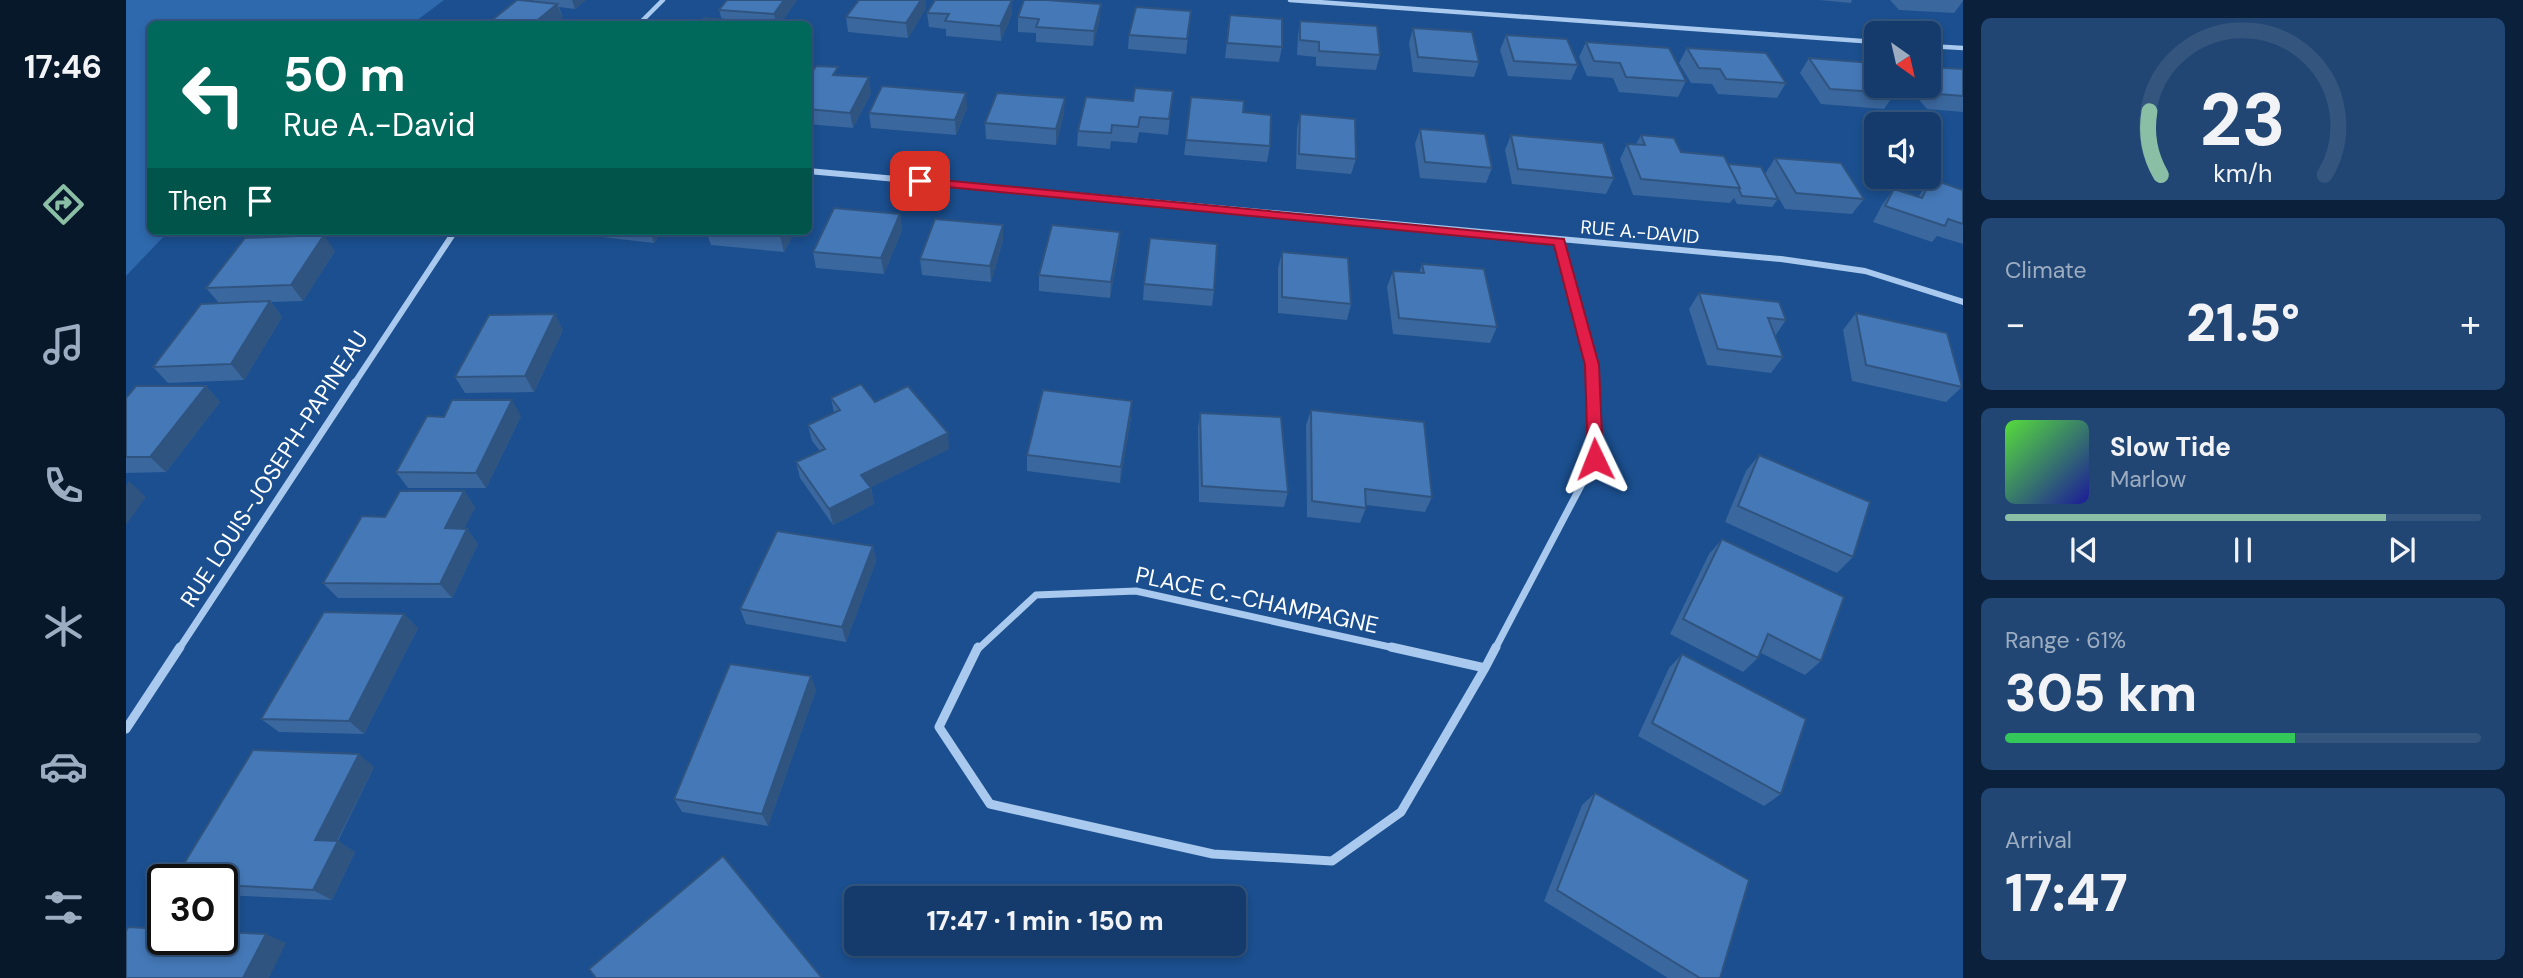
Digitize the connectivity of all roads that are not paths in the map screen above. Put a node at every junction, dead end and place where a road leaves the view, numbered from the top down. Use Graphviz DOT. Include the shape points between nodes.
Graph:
graph roads {
  1 [pos="663,0"];
  2 [pos="1290,0"];
  3 [pos="642,21"];
  4 [pos="1864,41"];
  5 [pos="1941,47"];
  6 [pos="1963,48"];
  7 [pos="812,171"];
  8 [pos="452,235"];
  9 [pos="1560,242"];
  10 [pos="1963,302"];
  11 [pos="1485,668"];
  12 [pos="126,729"];
  1 -- 3 [label="street"];
  2 -- 4 [label="street"];
  5 -- 6 [label="street"];
  7 -- 9 [label="street, RUE A.-DAVID"];
  8 -- 12 [label="street, RUE LOUIS-JOSEPH-PAPINEAU"];
  9 -- 10 [label="street, RUE A.-DAVID" via="1781,259 1866,271"];
  9 -- 11 [label="street, PLACE C.-CHAMPAGNE" via="1592,365 1595,459"];
  11 -- 11 [label="street, PLACE C.-CHAMPAGNE" via="1136,591 1036,595 979,646 939,727 990,804 1213,854 1332,861 1401,812"];
}
